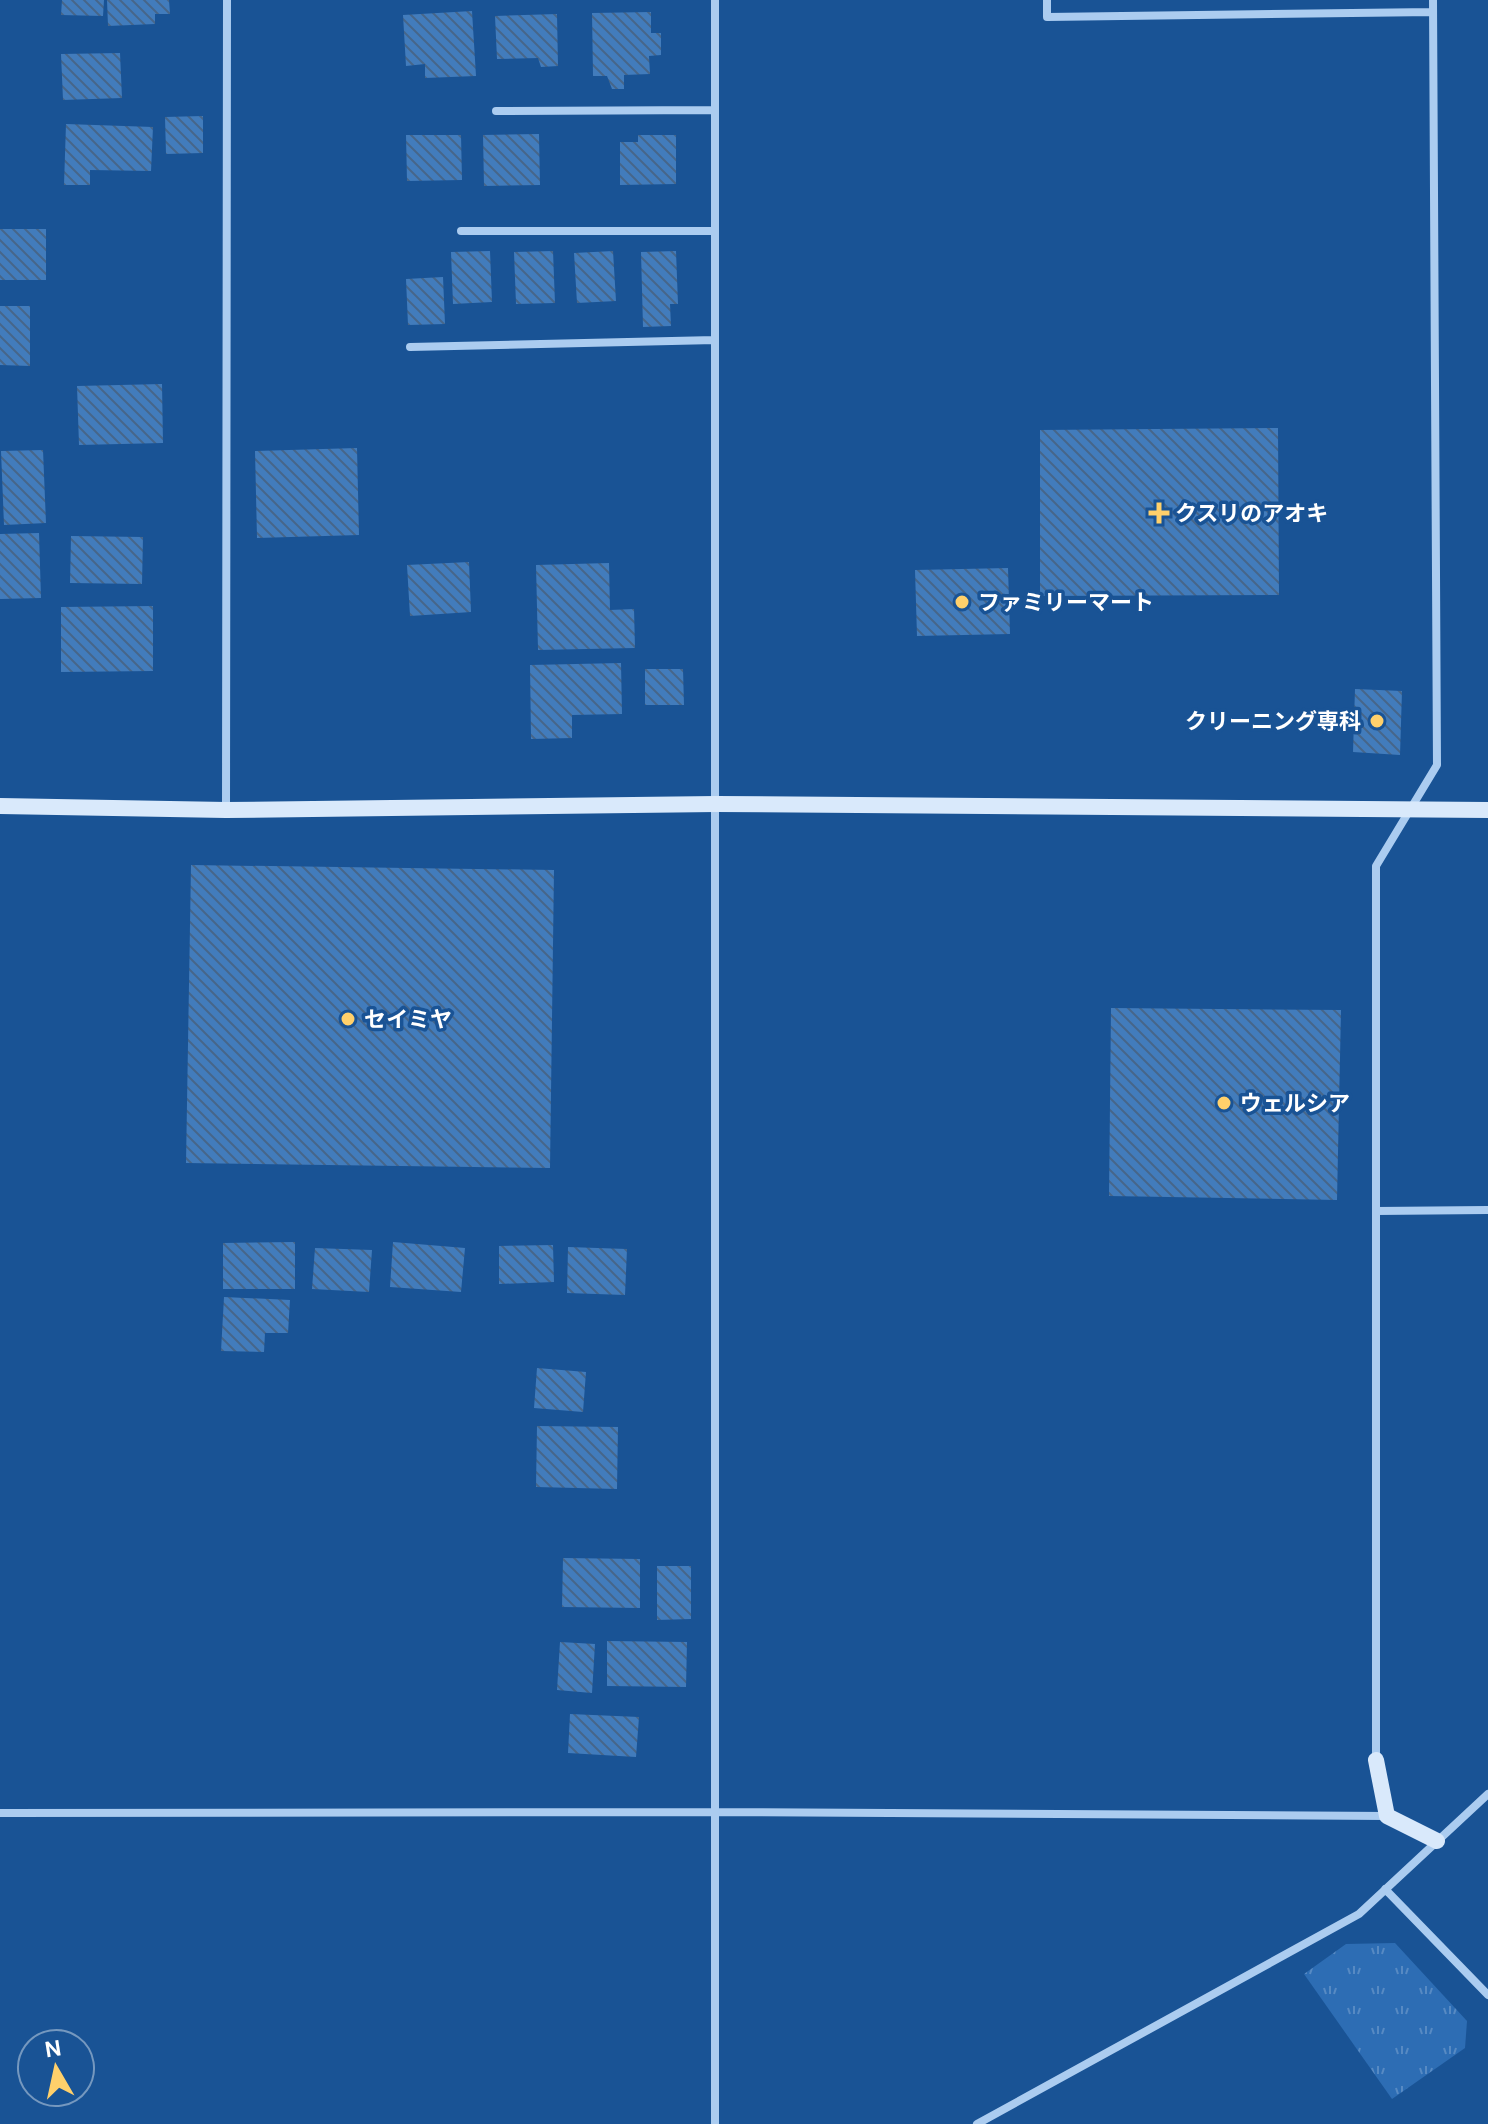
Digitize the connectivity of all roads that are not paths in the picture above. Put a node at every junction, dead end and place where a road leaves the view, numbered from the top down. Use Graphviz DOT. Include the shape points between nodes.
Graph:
graph roads {
  1 [pos="227,0"];
  2 [pos="715,0"];
  3 [pos="1047,0"];
  4 [pos="1433,0"];
  5 [pos="1433,12"];
  6 [pos="715,110"];
  7 [pos="496,111"];
  8 [pos="461,231"];
  9 [pos="715,231"];
  10 [pos="715,340"];
  11 [pos="410,347"];
  12 [pos="716,804"];
  13 [pos="0,806"];
  14 [pos="1409,809"];
  15 [pos="226,810"];
  16 [pos="1488,810"];
  17 [pos="1488,1210"];
  18 [pos="1376,1211"];
  19 [pos="1376,1760"];
  20 [pos="1488,1794"];
  21 [pos="713,1812"];
  22 [pos="0,1813"];
  23 [pos="1387,1816"];
  24 [pos="1437,1841"];
  25 [pos="1385,1889"];
  26 [pos="1488,1995"];
  27 [pos="715,2124"];
  28 [pos="977,2124"];
  1 -- 15 [label="street"];
  2 -- 6 [label="street"];
  3 -- 5 [label="street" via="1047,17"];
  4 -- 5 [label="street"];
  5 -- 14 [label="street" via="1437,765"];
  6 -- 7 [label="street"];
  6 -- 9 [label="street"];
  8 -- 9 [label="street"];
  9 -- 10 [label="street"];
  10 -- 11 [label="street"];
  10 -- 12 [label="street"];
  12 -- 14 [label="street"];
  12 -- 15 [label="street"];
  12 -- 21 [label="street"];
  13 -- 15 [label="street"];
  14 -- 16 [label="street"];
  14 -- 18 [label="street" via="1376,866"];
  17 -- 18 [label="street"];
  18 -- 19 [label="street"];
  19 -- 23 [label="street"];
  20 -- 24 [label="street"];
  21 -- 22 [label="street"];
  21 -- 23 [label="street"];
  21 -- 27 [label="street"];
  23 -- 24 [label="street"];
  24 -- 25 [label="street"];
  25 -- 26 [label="street"];
  25 -- 28 [label="street" via="1359,1914"];
}
